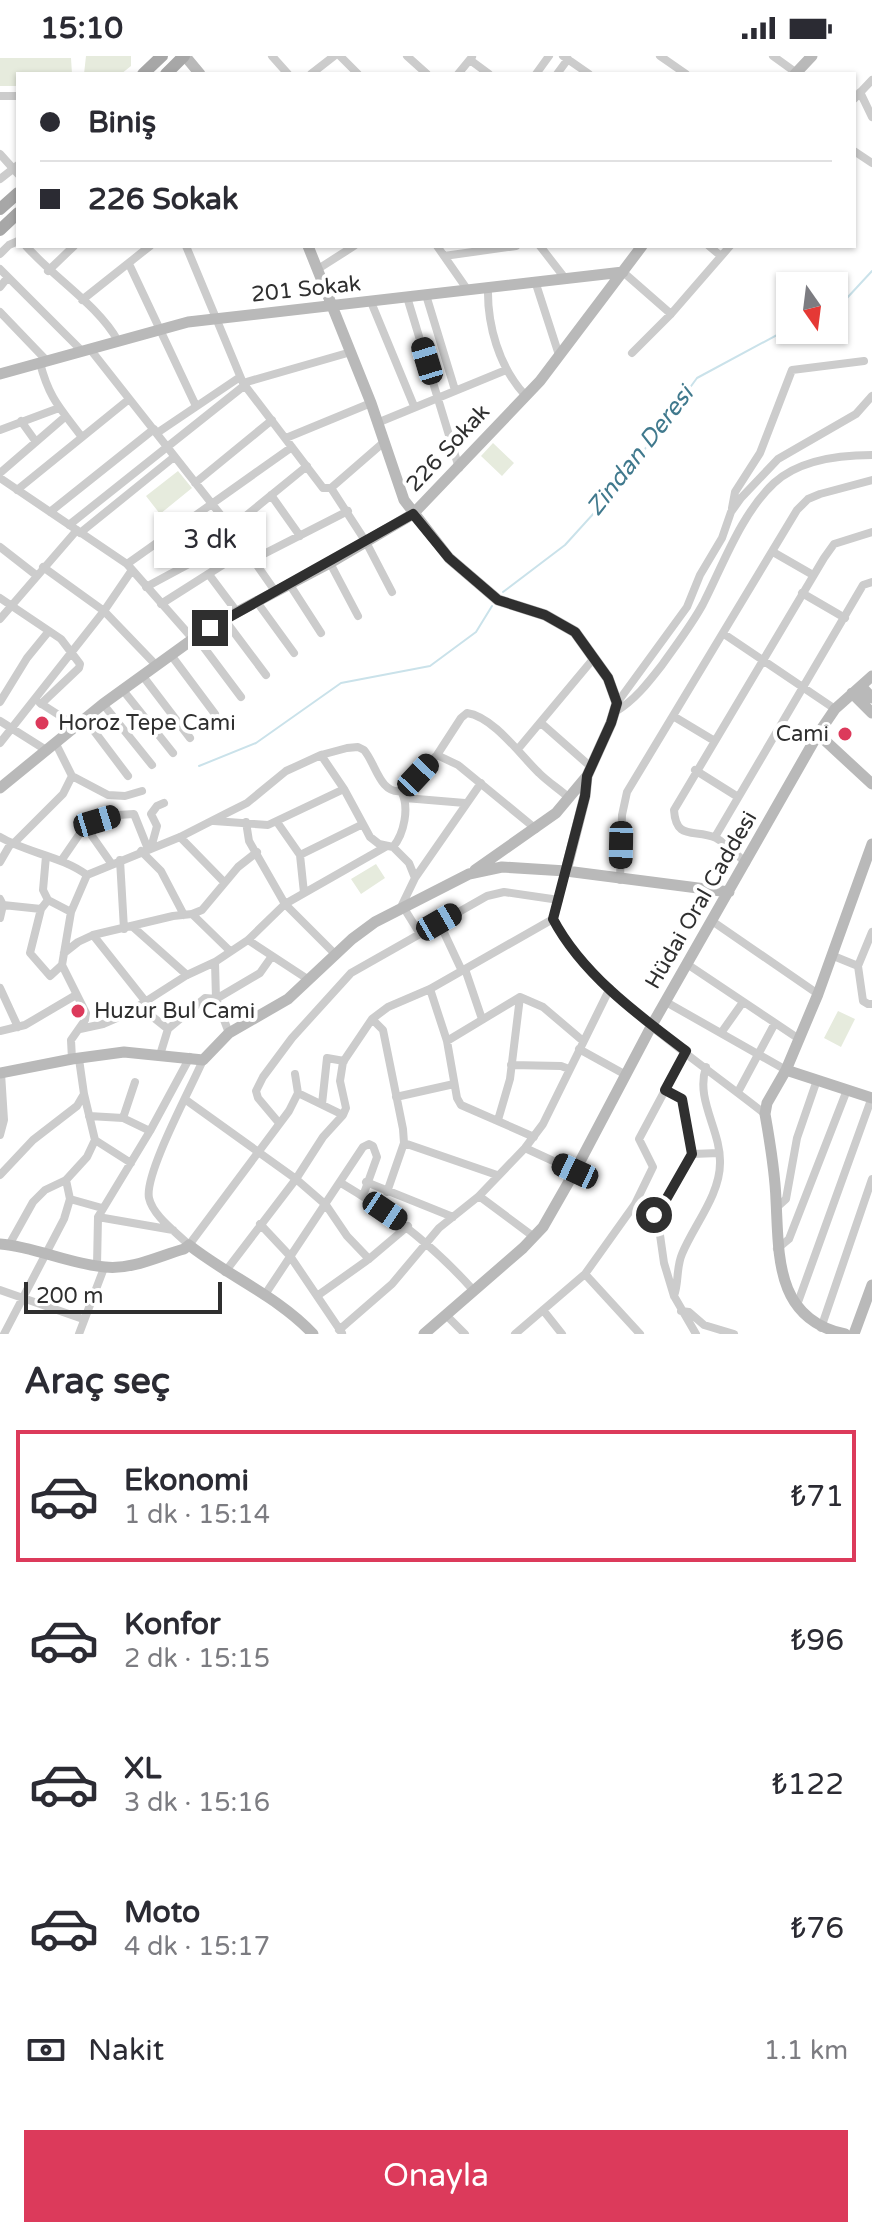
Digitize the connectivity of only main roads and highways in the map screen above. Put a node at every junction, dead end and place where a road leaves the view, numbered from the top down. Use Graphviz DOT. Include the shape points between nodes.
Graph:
graph roads {
  1 [pos="162,56"];
  2 [pos="185,56"];
  3 [pos="145,72"];
  4 [pos="168,72"];
  5 [pos="16,195"];
  6 [pos="0,209"];
  7 [pos="16,215"];
  8 [pos="0,230"];
  1 -- 3 [label="main road"];
  2 -- 4 [label="main road"];
  5 -- 6 [label="main road"];
  7 -- 8 [label="main road"];
}
